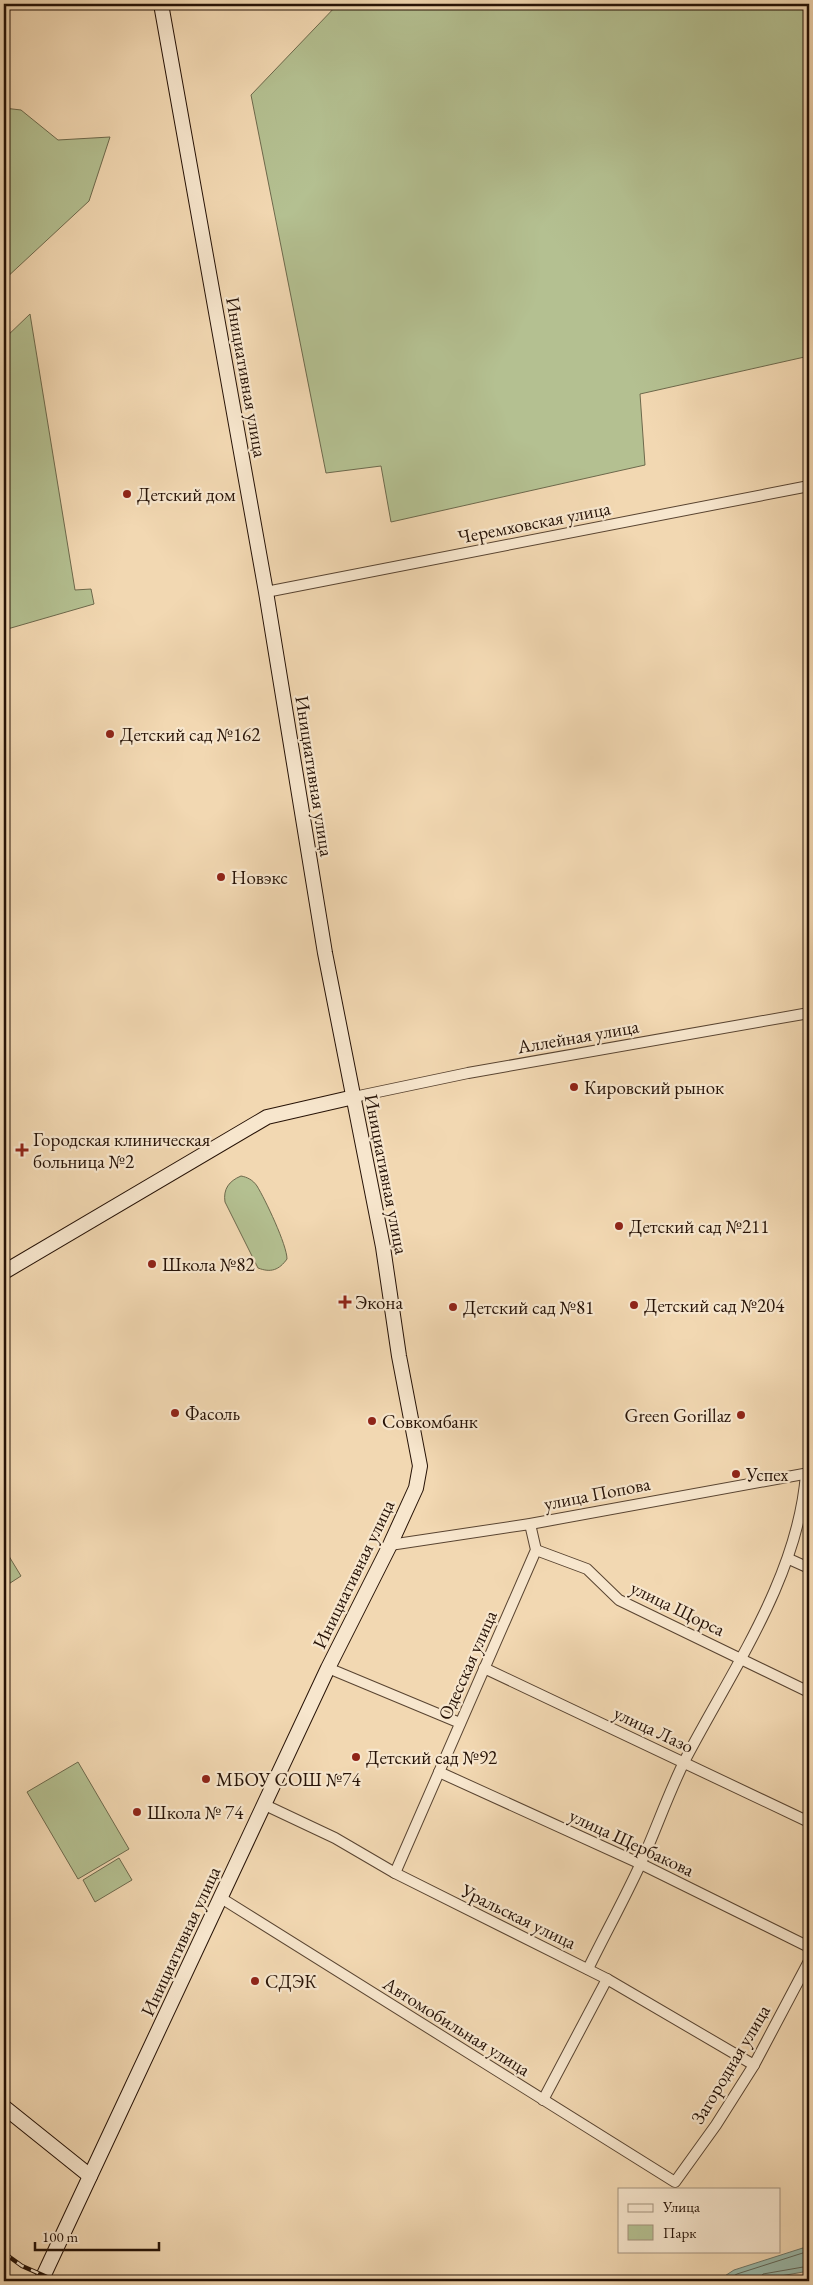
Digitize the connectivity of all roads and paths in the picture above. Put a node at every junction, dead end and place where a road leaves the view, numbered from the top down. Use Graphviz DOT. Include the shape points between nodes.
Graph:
graph roads {
  1 [pos="161,4"];
  2 [pos="809,486"];
  3 [pos="266,592"];
  4 [pos="809,1013"];
  5 [pos="354,1097"];
  6 [pos="4,1272"];
  7 [pos="808,1473"];
  8 [pos="530,1524"];
  9 [pos="390,1545"];
  10 [pos="536,1550"];
  11 [pos="789,1559"];
  12 [pos="809,1568"];
  13 [pos="741,1658"];
  14 [pos="328,1668"];
  15 [pos="484,1668"];
  16 [pos="809,1692"];
  17 [pos="460,1723"];
  18 [pos="684,1762"];
  19 [pos="439,1772"];
  20 [pos="265,1805"];
  21 [pos="809,1822"];
  22 [pos="641,1864"];
  23 [pos="395,1873"];
  24 [pos="222,1898"];
  25 [pos="809,1947"];
  26 [pos="809,1960"];
  27 [pos="588,1969"];
  28 [pos="607,1979"];
  29 [pos="754,2065"];
  30 [pos="543,2100"];
  31 [pos="4,2107"];
  32 [pos="90,2176"];
  33 [pos="675,2182"];
  34 [pos="41,2281"];
  1 -- 3 [label="main road, Инициативная улица"];
  2 -- 3 [label="street, Черемховская улица"];
  3 -- 5 [label="main road, Инициативная улица" via="326,953"];
  4 -- 5 [label="street, Аллейная улица"];
  5 -- 6 [label="main road" via="267,1117"];
  5 -- 9 [label="main road, Инициативная улица" via="420,1466 416,1488"];
  7 -- 8 [label="street, улица Попова"];
  7 -- 11 [label="street"];
  8 -- 9 [label="street, улица Попова"];
  8 -- 10 [label="street"];
  9 -- 14 [label="main road, Инициативная улица"];
  10 -- 13 [label="street, улица Щорса" via="586,1569 619,1600"];
  10 -- 15 [label="street, Одесская улица"];
  11 -- 12 [label="street"];
  11 -- 13 [label="street"];
  13 -- 16 [label="street, улица Щорса"];
  13 -- 18 [label="street"];
  14 -- 17 [label="street"];
  14 -- 20 [label="main road, Инициативная улица"];
  15 -- 17 [label="street, Одесская улица"];
  15 -- 18 [label="street, улица Лазо"];
  17 -- 19 [label="street, Одесская улица"];
  18 -- 21 [label="street, улица Лазо"];
  18 -- 22 [label="street"];
  19 -- 22 [label="street, улица Щербакова"];
  19 -- 23 [label="street, Одесская улица"];
  20 -- 23 [label="street, Уральская улица" via="335,1838"];
  20 -- 24 [label="main road, Инициативная улица"];
  22 -- 25 [label="street, улица Щербакова"];
  22 -- 27 [label="street"];
  23 -- 27 [label="street, Уральская улица"];
  24 -- 30 [label="street, Автомобильная улица"];
  24 -- 32 [label="main road, Инициативная улица"];
  26 -- 29 [label="street, Загородная улица"];
  27 -- 28 [label="street, Уральская улица"];
  28 -- 29 [label="street, Уральская улица"];
  28 -- 30 [label="street"];
  29 -- 33 [label="street, Загородная улица"];
  30 -- 33 [label="street, Автомобильная улица"];
  31 -- 32 [label="main road"];
  32 -- 34 [label="main road, Инициативная улица"];
}
